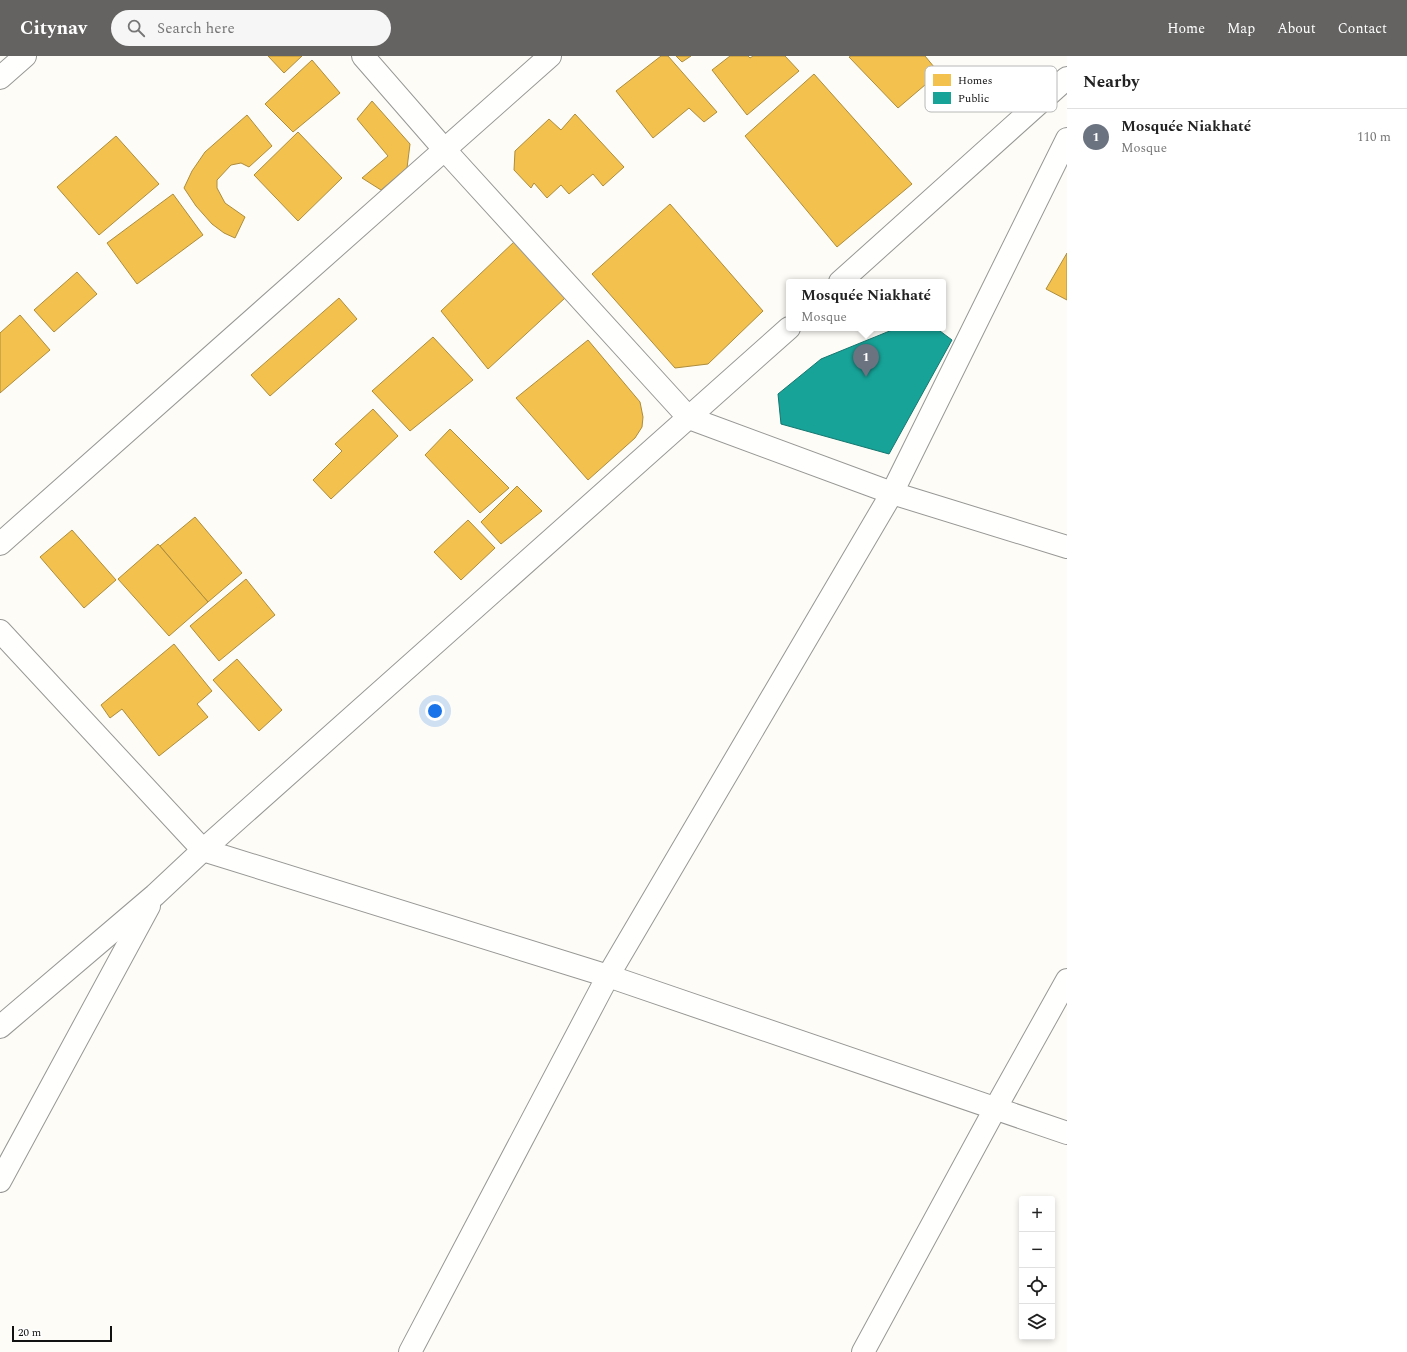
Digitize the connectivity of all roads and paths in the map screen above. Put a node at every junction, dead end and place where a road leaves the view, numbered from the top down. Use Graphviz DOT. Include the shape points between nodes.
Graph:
graph roads {
  1 [pos="25,56"];
  2 [pos="363,56"];
  3 [pos="550,56"];
  4 [pos="0,78"];
  5 [pos="1067,78"];
  6 [pos="1057,87"];
  7 [pos="1029,112"];
  8 [pos="1067,139"];
  9 [pos="444,149"];
  10 [pos="843,279"];
  11 [pos="786,331"];
  12 [pos="688,418"];
  13 [pos="892,493"];
  14 [pos="0,544"];
  15 [pos="1067,547"];
  16 [pos="0,631"];
  17 [pos="204,850"];
  18 [pos="155,895"];
  19 [pos="608,976"];
  20 [pos="1067,980"];
  21 [pos="0,1027"];
  22 [pos="995,1109"];
  23 [pos="1067,1132"];
  24 [pos="0,1181"];
  25 [pos="410,1352"];
  26 [pos="863,1352"];
  1 -- 4 [label="street"];
  2 -- 9 [label="street"];
  3 -- 9 [label="street"];
  5 -- 6 [label="street"];
  7 -- 10 [label="street"];
  8 -- 13 [label="street"];
  9 -- 12 [label="street"];
  9 -- 14 [label="street"];
  11 -- 12 [label="street"];
  12 -- 13 [label="street"];
  12 -- 17 [label="street"];
  13 -- 15 [label="street"];
  13 -- 19 [label="street"];
  16 -- 17 [label="street"];
  17 -- 18 [label="street"];
  17 -- 19 [label="street"];
  18 -- 21 [label="street"];
  18 -- 24 [label="street"];
  19 -- 22 [label="street"];
  19 -- 25 [label="street"];
  20 -- 22 [label="street"];
  22 -- 23 [label="street"];
  22 -- 26 [label="street"];
}
